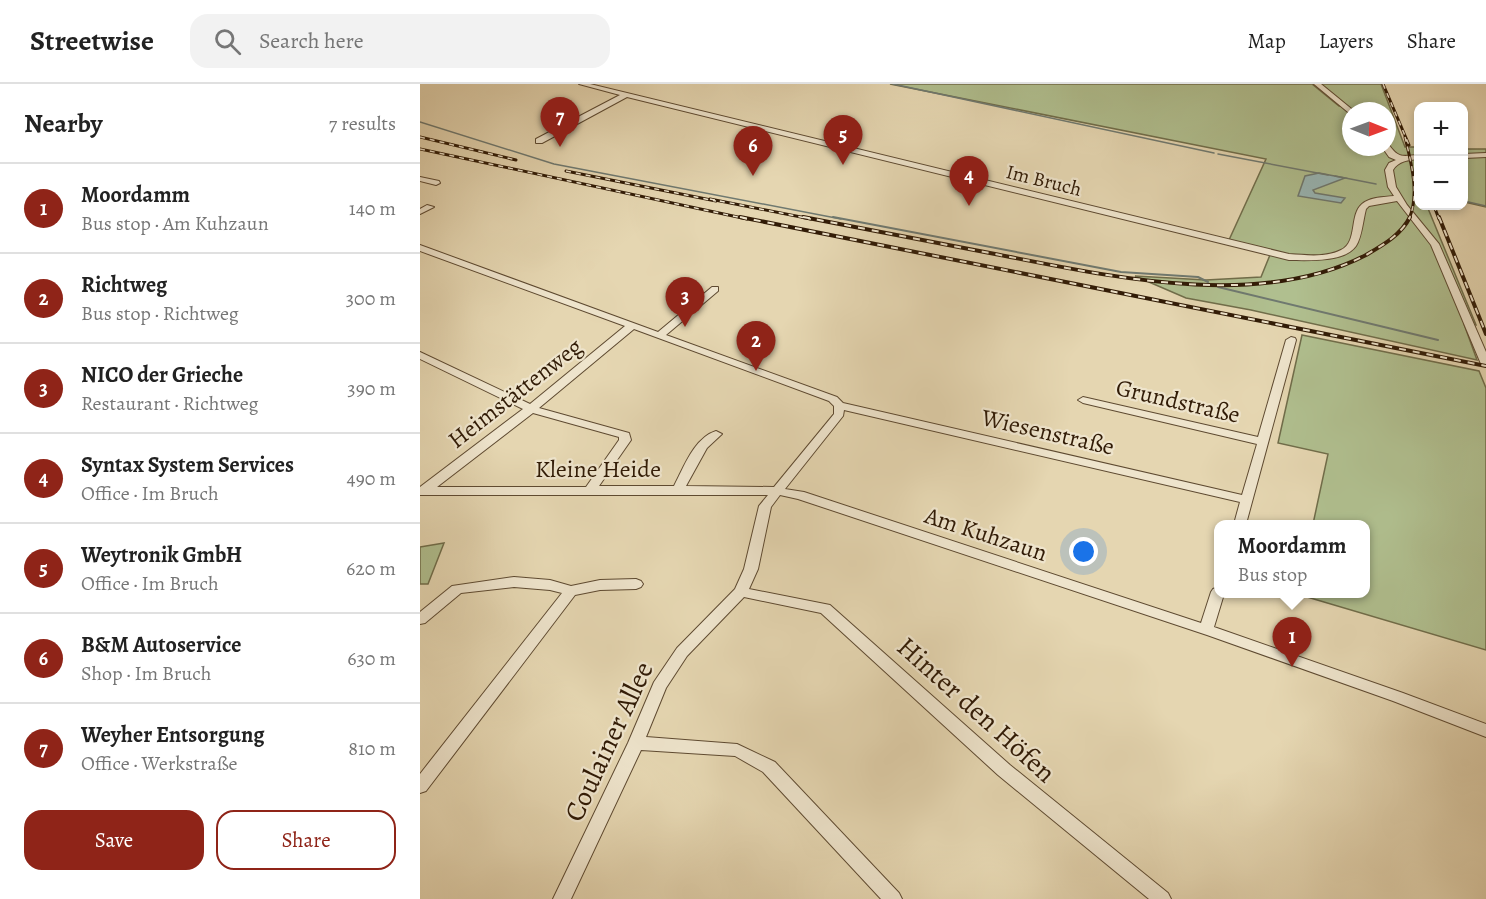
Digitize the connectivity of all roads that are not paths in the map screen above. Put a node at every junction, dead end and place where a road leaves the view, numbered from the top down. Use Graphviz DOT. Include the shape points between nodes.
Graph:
graph roads {
  1 [pos="582,84"];
  2 [pos="1317,84"];
  3 [pos="626,95"];
  4 [pos="1342,105"];
  5 [pos="539,141"];
  6 [pos="1486,155"];
  7 [pos="1394,156"];
  8 [pos="1468,156"];
  9 [pos="1414,158"];
  10 [pos="1401,159"];
  11 [pos="420,179"];
  12 [pos="436,183"];
  13 [pos="1398,198"];
  14 [pos="430,207"];
  15 [pos="420,212"];
  16 [pos="420,248"];
  17 [pos="715,289"];
  18 [pos="632,326"];
  19 [pos="659,336"];
  20 [pos="1291,340"];
  21 [pos="420,355"];
  22 [pos="1485,361"];
  23 [pos="1083,400"];
  24 [pos="839,405"];
  25 [pos="531,409"];
  26 [pos="716,434"];
  27 [pos="1264,442"];
  28 [pos="590,490"];
  29 [pos="678,490"];
  30 [pos="422,491"];
  31 [pos="777,491"];
  32 [pos="1248,500"];
  33 [pos="1242,520"];
  34 [pos="636,584"];
  35 [pos="571,591"];
  36 [pos="741,592"];
  37 [pos="1216,598"];
  38 [pos="420,619"];
  39 [pos="1206,630"];
  40 [pos="1486,731"];
  41 [pos="636,743"];
  42 [pos="420,786"];
  43 [pos="562,899"];
  44 [pos="893,899"];
  45 [pos="1162,899"];
  1 -- 3 [label="street, Im Bruch"];
  2 -- 4 [label="street"];
  3 -- 5 [label="street"];
  3 -- 13 [label="street, Im Bruch" via="1289,257 1318,258 1345,252 1353,244 1366,204"];
  6 -- 8 [label="street"];
  7 -- 10 [label="street"];
  9 -- 10 [label="street"];
  10 -- 13 [label="street" via="1389,170"];
  11 -- 12 [label="street"];
  13 -- 22 [label="street" via="1436,244"];
  14 -- 15 [label="street"];
  16 -- 18 [label="street, Wiesenstraße"];
  17 -- 19 [label="street"];
  18 -- 19 [label="street, Wiesenstraße"];
  18 -- 25 [label="street, Heimstättenweg"];
  19 -- 24 [label="street, Wiesenstraße" via="833,399"];
  20 -- 27 [label="street"];
  21 -- 25 [label="street"];
  23 -- 27 [label="street, Grundstraße"];
  24 -- 31 [label="street, Coulainer Allee" via="839,414"];
  24 -- 32 [label="street, Wiesenstraße"];
  25 -- 28 [label="street" via="625,435"];
  25 -- 30 [label="street, Heimstättenweg"];
  26 -- 29 [label="street" via="702,446"];
  27 -- 32 [label="street"];
  28 -- 29 [label="street, Kleine Heide"];
  28 -- 30 [label="street, Kleine Heide"];
  29 -- 31 [label="street, Kleine Heide"];
  31 -- 36 [label="street, Coulainer Allee" via="765,506 751,569"];
  31 -- 39 [label="street, Am Kuhzaun" via="800,495"];
  32 -- 33 [label="street"];
  34 -- 35 [label="street"];
  35 -- 38 [label="street" via="514,582 457,589"];
  35 -- 42 [label="street"];
  36 -- 41 [label="street, Coulainer Allee" via="671,666"];
  36 -- 45 [label="street, Hinter den Höfen" via="825,609 1004,770"];
  37 -- 39 [label="street"];
  39 -- 40 [label="street, Am Kuhzaun"];
  41 -- 43 [label="street, Coulainer Allee"];
  41 -- 44 [label="street" via="737,750 769,767"];
}
